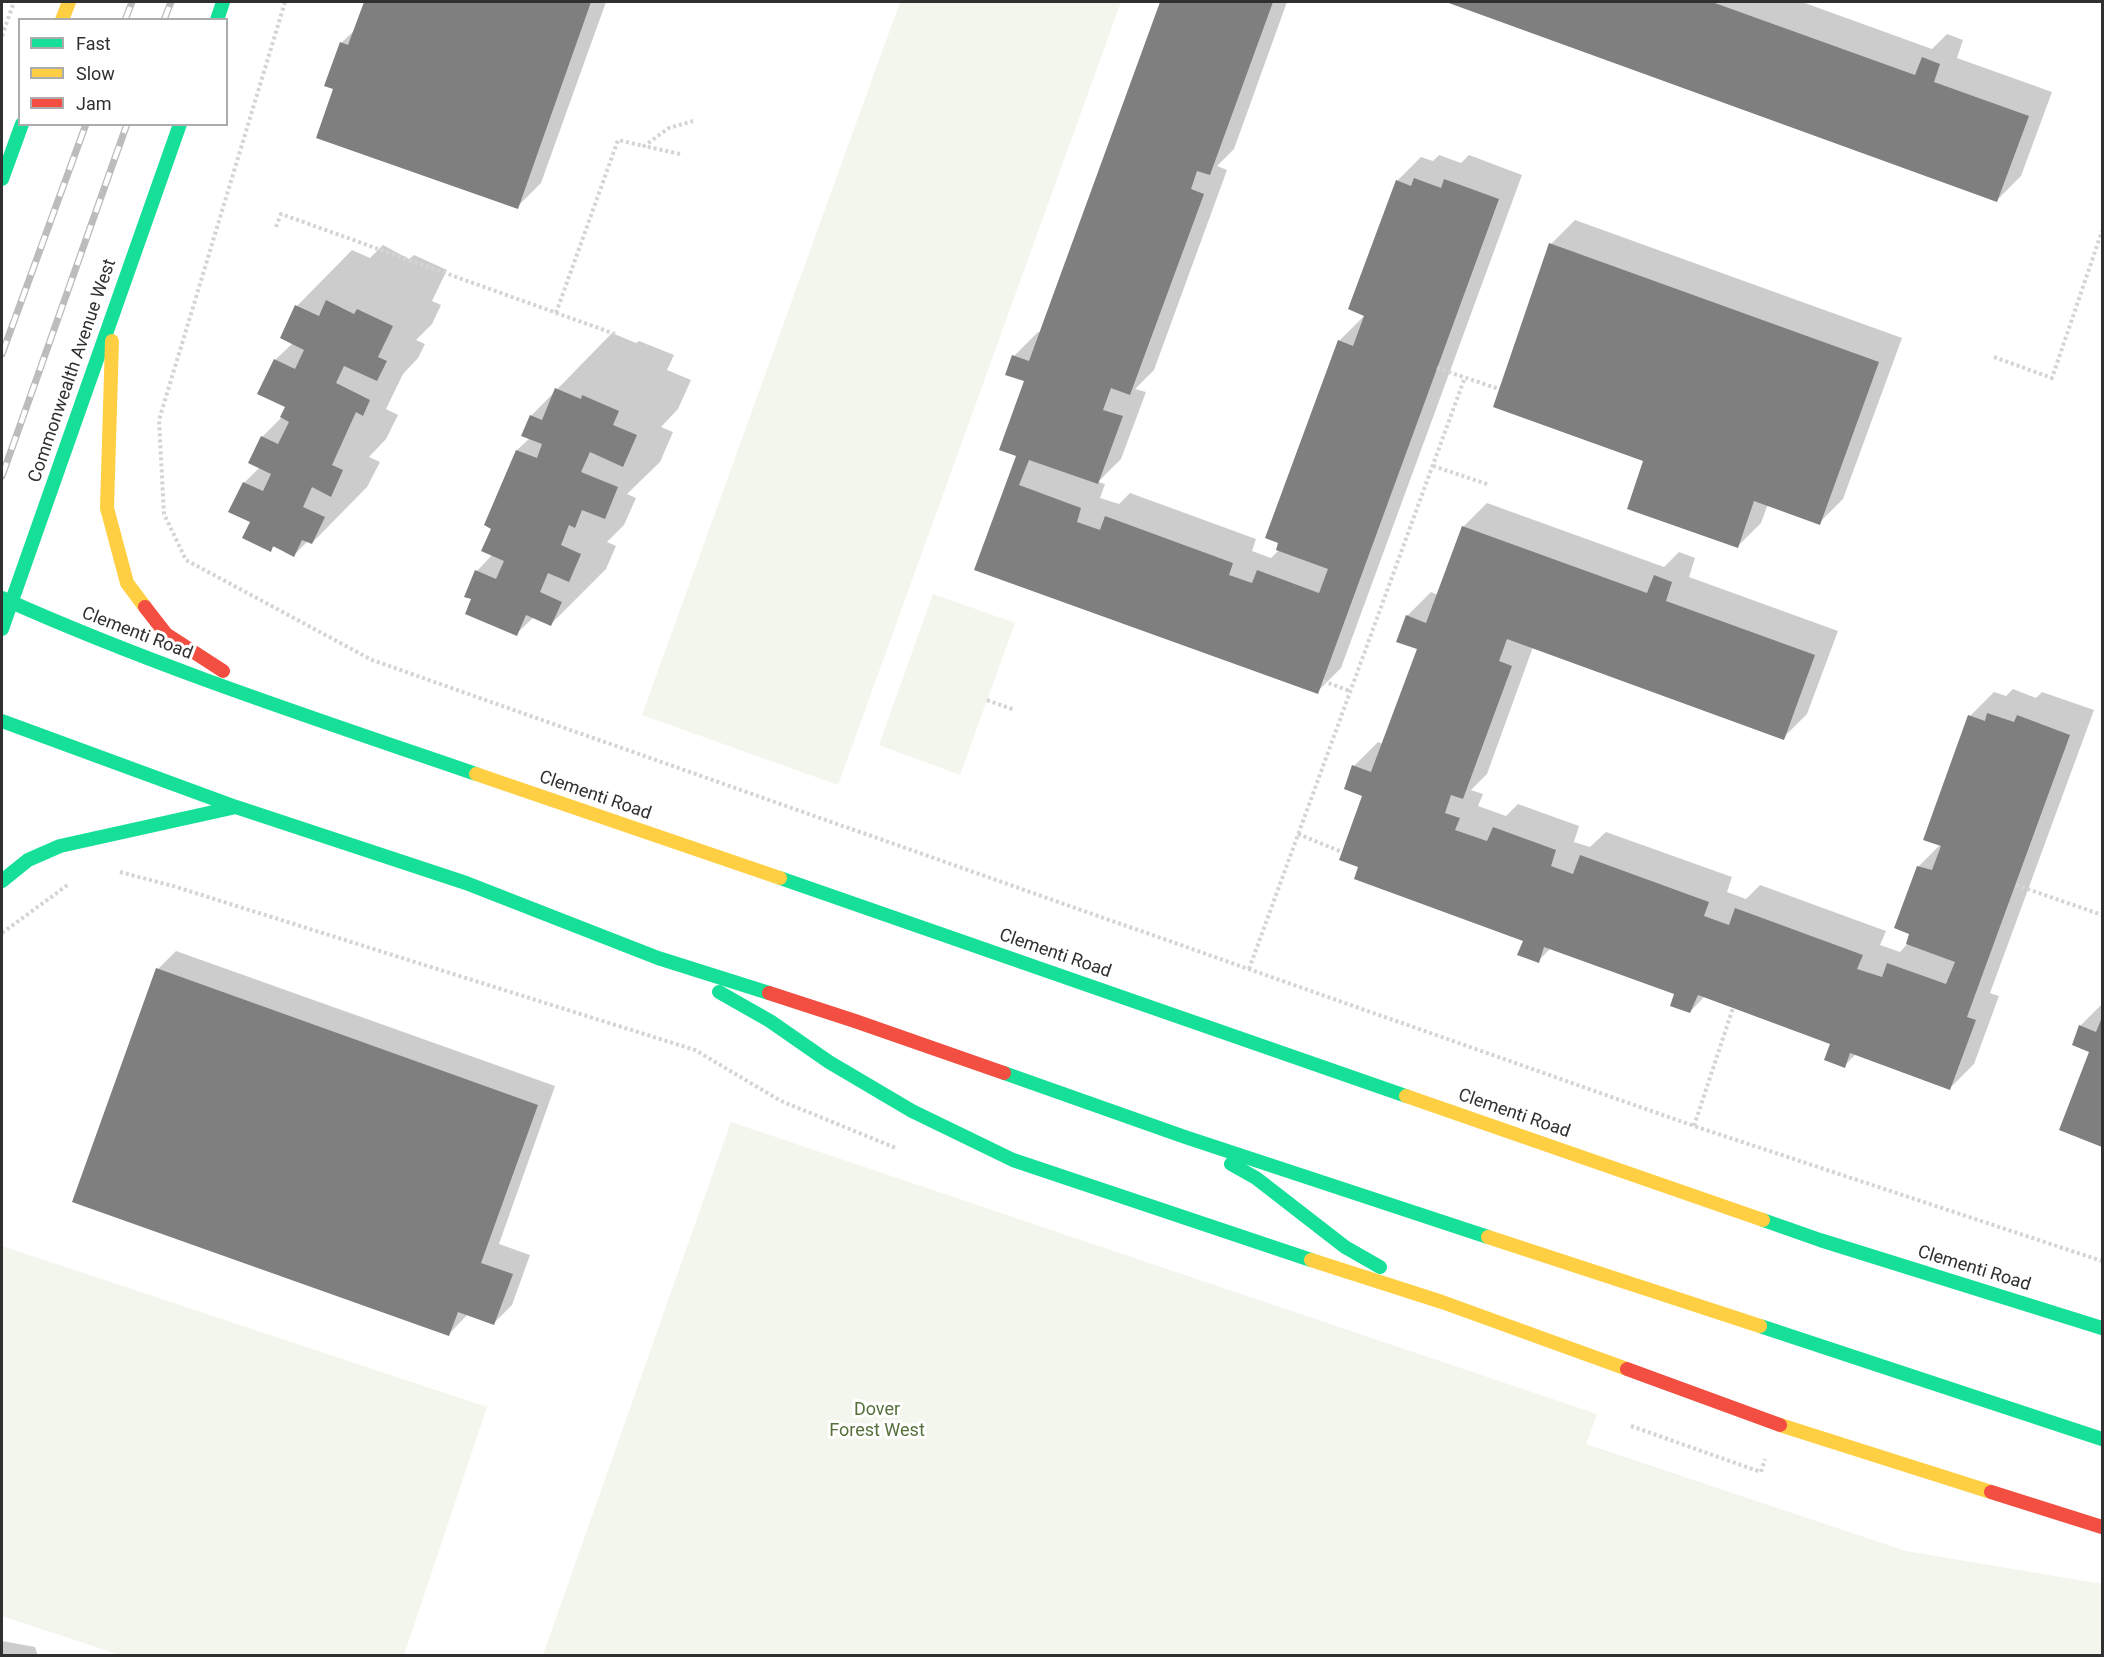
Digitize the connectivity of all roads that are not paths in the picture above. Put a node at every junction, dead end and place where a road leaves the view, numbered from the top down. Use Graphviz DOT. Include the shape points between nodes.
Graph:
graph roads {
  1 [pos="69,2"];
  2 [pos="224,2"];
  3 [pos="63,18"];
  4 [pos="218,18"];
  5 [pos="21,126"];
  6 [pos="179,126"];
  7 [pos="2,179"];
  8 [pos="112,315"];
  9 [pos="6,600"];
  10 [pos="2,629"];
  11 [pos="274,705"];
  12 [pos="2,722"];
  13 [pos="236,807"];
  14 [pos="2,881"];
  15 [pos="658,958"];
  16 [pos="1185,1137"];
  17 [pos="1442,1302"];
  18 [pos="2103,1328"];
  19 [pos="2103,1439"];
  20 [pos="2103,1527"];
  1 -- 3 [label="main road"];
  2 -- 4 [label="main road"];
  5 -- 7 [label="main road"];
  6 -- 8 [label="main road, Commonwealth Avenue West"];
  8 -- 9 [label="main road, Commonwealth Avenue West"];
  8 -- 11 [label="main road" via="107,508 127,583 166,634"];
  9 -- 10 [label="main road, Commonwealth Avenue West"];
  9 -- 11 [label="main road, Clementi Road" via="69,628"];
  11 -- 18 [label="main road, Clementi Road" via="1820,1240"];
  12 -- 13 [label="main road"];
  13 -- 14 [label="main road" via="60,846 37,854"];
  13 -- 15 [label="main road" via="466,883"];
  15 -- 16 [label="main road" via="855,1021"];
  15 -- 17 [label="main road" via="770,1021 829,1062 912,1111 1013,1160"];
  16 -- 17 [label="main road" via="1256,1178 1345,1247"];
  16 -- 19 [label="main road"];
  17 -- 20 [label="main road" via="1778,1424"];
}
